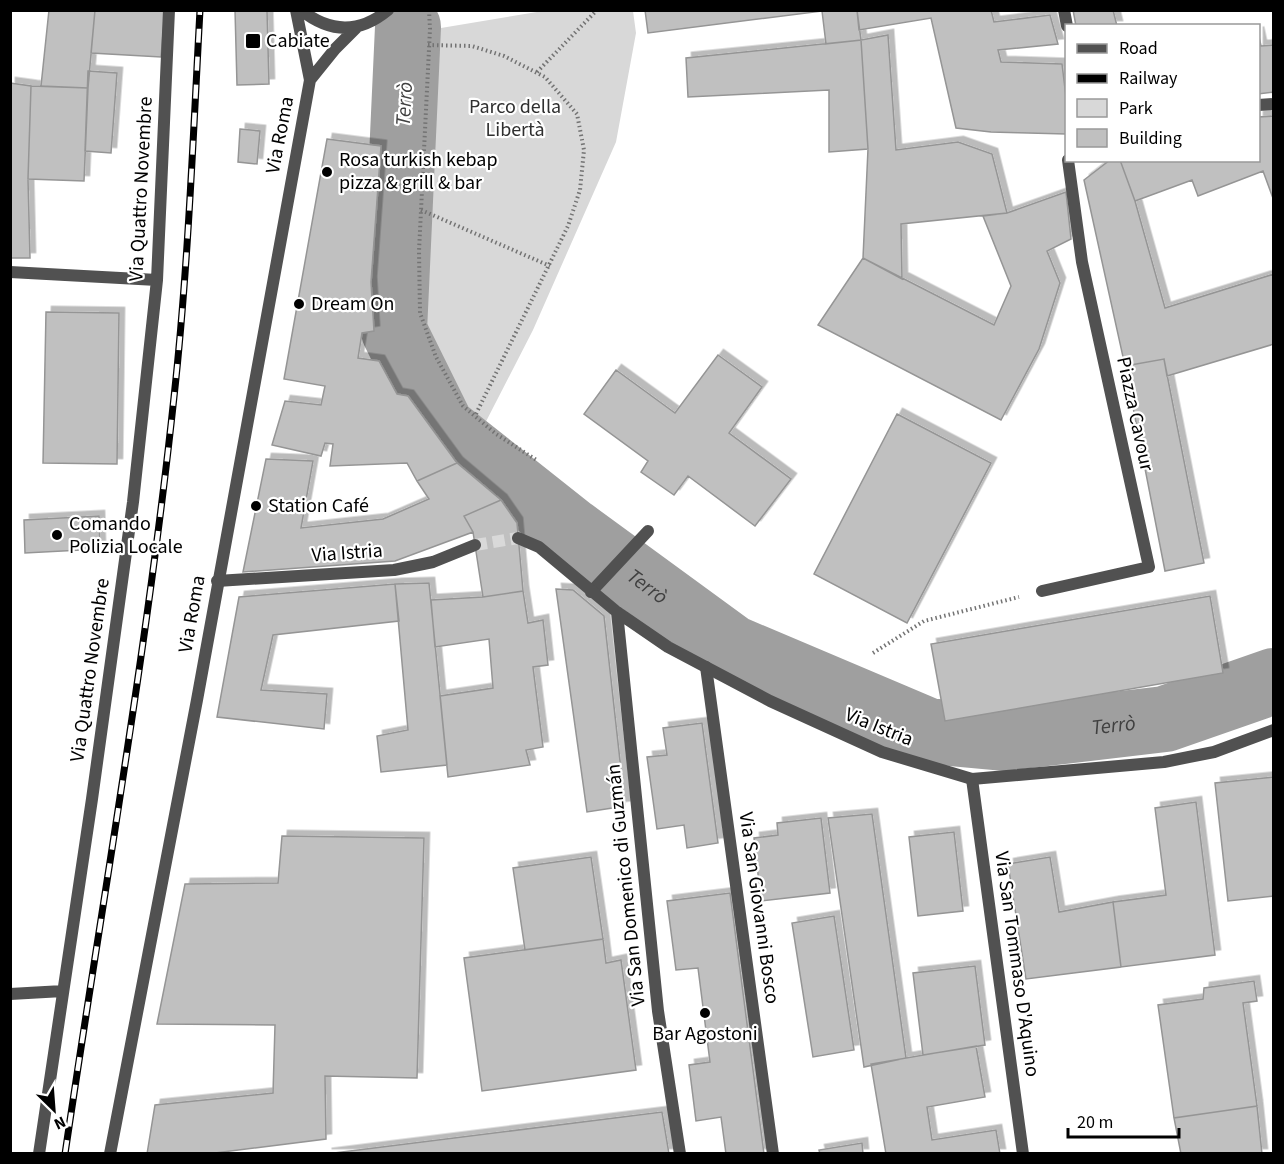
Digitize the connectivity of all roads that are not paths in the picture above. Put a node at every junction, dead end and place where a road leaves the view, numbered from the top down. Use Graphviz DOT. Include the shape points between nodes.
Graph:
graph roads {
  1 [pos="169,10"];
  2 [pos="296,10"];
  3 [pos="301,10"];
  4 [pos="388,10"];
  5 [pos="356,28"];
  6 [pos="310,80"];
  7 [pos="1068,162"];
  8 [pos="10,272"];
  9 [pos="157,280"];
  10 [pos="648,531"];
  11 [pos="518,538"];
  12 [pos="475,545"];
  13 [pos="217,581"];
  14 [pos="1042,591"];
  15 [pos="591,592"];
  16 [pos="617,612"];
  17 [pos="706,667"];
  18 [pos="1274,730"];
  19 [pos="972,779"];
  20 [pos="63,991"];
  21 [pos="10,994"];
  22 [pos="39,1154"];
  23 [pos="110,1154"];
  24 [pos="680,1154"];
  25 [pos="773,1154"];
  26 [pos="1023,1154"];
  1 -- 9 [label="street, Via Quattro Novembre"];
  2 -- 6 [label="street, Via Roma"];
  3 -- 5 [label="street" via="314,21"];
  4 -- 5 [label="street, Via Roma" via="375,21"];
  5 -- 6 [label="street, Via Roma"];
  6 -- 13 [label="street, Via Roma"];
  7 -- 14 [label="street, Piazza Cavour" via="1082,262 1149,567"];
  8 -- 9 [label="street"];
  9 -- 20 [label="street, Via Quattro Novembre" via="133,502"];
  10 -- 15 [label="street"];
  11 -- 15 [label="street, Via Istria" via="538,547"];
  12 -- 13 [label="street, Via Istria" via="433,562 394,570"];
  13 -- 23 [label="street, Via Roma"];
  15 -- 16 [label="street, Via Istria"];
  16 -- 17 [label="street, Via Istria"];
  16 -- 24 [label="street, Via San Domenico di Guzmán" via="658,1011"];
  17 -- 19 [label="street, Via Istria" via="882,752"];
  17 -- 25 [label="street, Via San Giovanni Bosco"];
  18 -- 19 [label="street, Via Istria" via="1214,752 1164,762"];
  19 -- 26 [label="street, Via San Tommaso D'Aquino"];
  20 -- 21 [label="street"];
  20 -- 22 [label="street, Via Quattro Novembre"];
}
